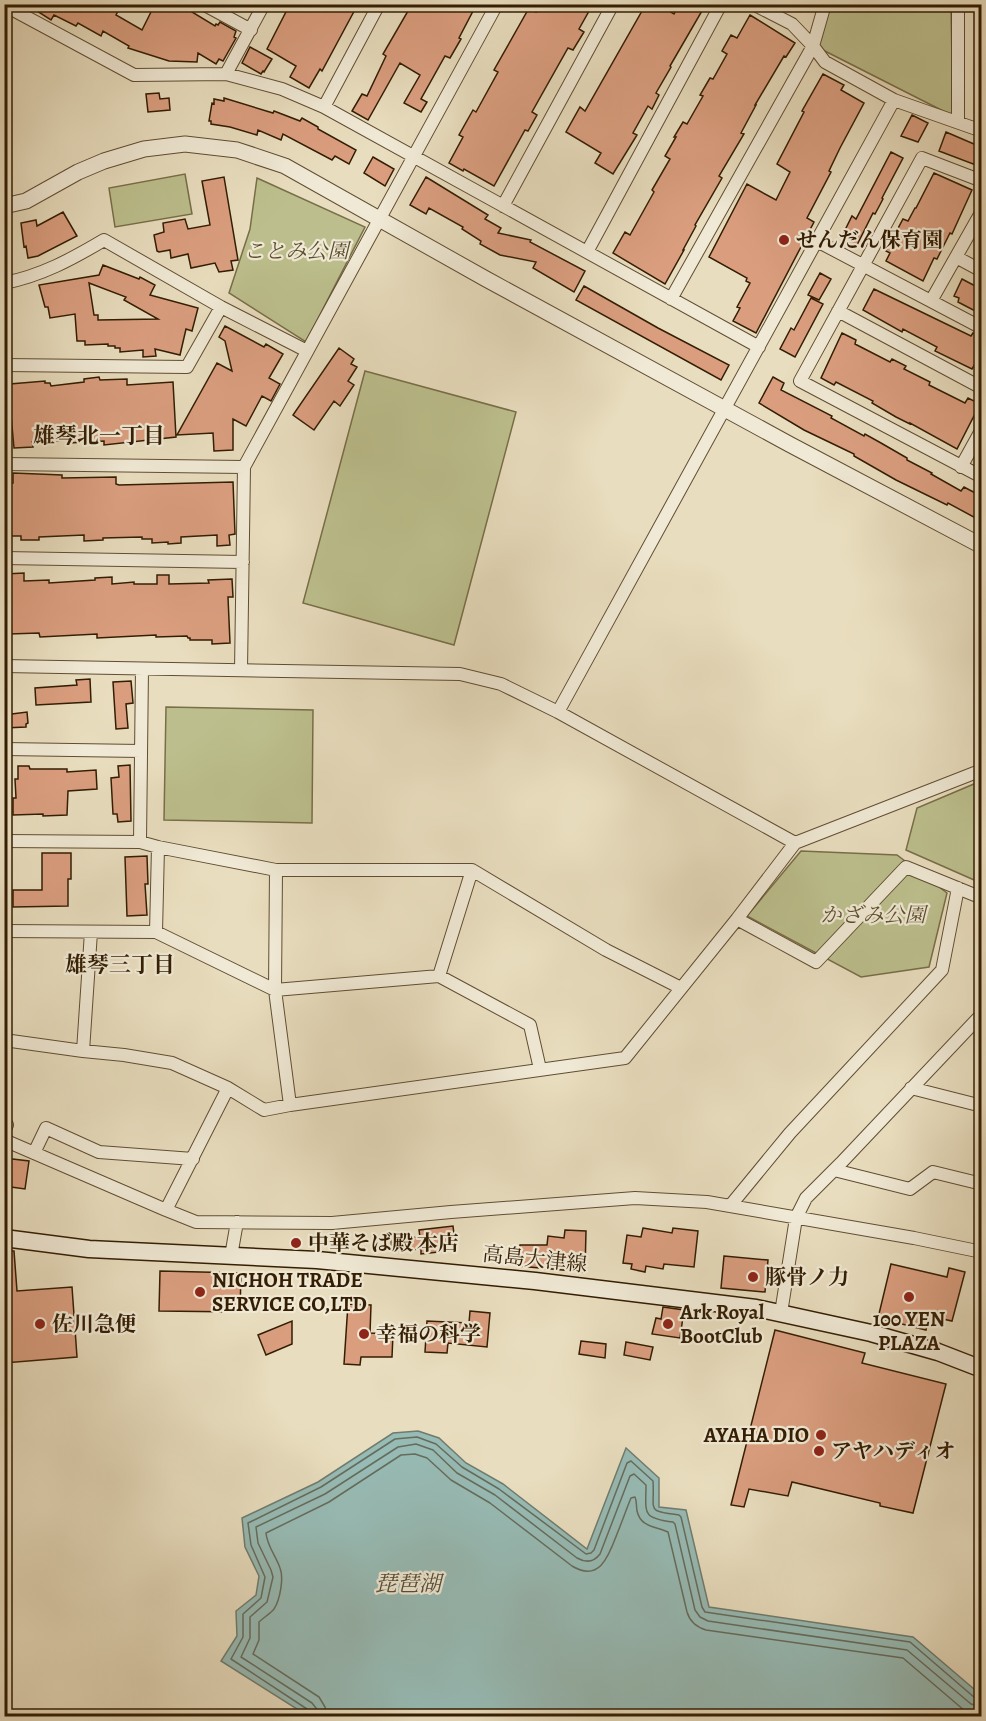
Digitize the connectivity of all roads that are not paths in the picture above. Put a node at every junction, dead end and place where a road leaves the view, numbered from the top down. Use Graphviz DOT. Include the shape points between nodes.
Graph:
graph roads {
  1 [pos="203,4"];
  2 [pos="264,4"];
  3 [pos="379,4"];
  4 [pos="497,4"];
  5 [pos="613,4"];
  6 [pos="721,4"];
  7 [pos="753,4"];
  8 [pos="825,4"];
  9 [pos="958,4"];
  10 [pos="4,5"];
  11 [pos="25,10"];
  12 [pos="251,30"];
  13 [pos="813,46"];
  14 [pos="226,74"];
  15 [pos="894,100"];
  16 [pos="324,107"];
  17 [pos="958,122"];
  18 [pos="981,131"];
  19 [pos="414,157"];
  20 [pos="981,181"];
  21 [pos="4,206"];
  22 [pos="503,206"];
  23 [pos="981,211"];
  24 [pos="380,219"];
  25 [pos="817,241"];
  26 [pos="587,252"];
  27 [pos="956,257"];
  28 [pos="863,265"];
  29 [pos="981,271"];
  30 [pos="4,283"];
  31 [pos="671,299"];
  32 [pos="931,301"];
  33 [pos="221,307"];
  34 [pos="838,311"];
  35 [pos="981,328"];
  36 [pos="759,347"];
  37 [pos="307,351"];
  38 [pos="4,365"];
  39 [pos="981,388"];
  40 [pos="725,408"];
  41 [pos="981,429"];
  42 [pos="4,464"];
  43 [pos="244,467"];
  44 [pos="961,467"];
  45 [pos="981,477"];
  46 [pos="981,546"];
  47 [pos="4,558"];
  48 [pos="243,562"];
  49 [pos="4,666"];
  50 [pos="142,669"];
  51 [pos="241,670"];
  52 [pos="558,712"];
  53 [pos="4,749"];
  54 [pos="141,751"];
  55 [pos="981,770"];
  56 [pos="4,840"];
  57 [pos="140,842"];
  58 [pos="795,843"];
  59 [pos="158,847"];
  60 [pos="276,870"];
  61 [pos="472,870"];
  62 [pos="958,888"];
  63 [pos="981,898"];
  64 [pos="736,919"];
  65 [pos="4,932"];
  66 [pos="91,932"];
  67 [pos="156,932"];
  68 [pos="439,975"];
  69 [pos="681,988"];
  70 [pos="275,990"];
  71 [pos="981,1014"];
  72 [pos="4,1040"];
  73 [pos="83,1051"];
  74 [pos="540,1069"];
  75 [pos="228,1088"];
  76 [pos="911,1088"];
  77 [pos="290,1105"];
  78 [pos="981,1106"];
  79 [pos="4,1140"];
  80 [pos="34,1153"];
  81 [pos="193,1159"];
  82 [pos="834,1170"];
  83 [pos="981,1184"];
  84 [pos="730,1206"];
  85 [pos="166,1210"];
  86 [pos="795,1218"];
  87 [pos="237,1222"];
  88 [pos="4,1238"];
  89 [pos="981,1252"];
  90 [pos="231,1256"];
  91 [pos="780,1313"];
  92 [pos="981,1369"];
  1 -- 12 [label="street"];
  2 -- 12 [label="street"];
  3 -- 16 [label="street"];
  4 -- 19 [label="street"];
  5 -- 22 [label="street"];
  6 -- 26 [label="street"];
  7 -- 13 [label="street" via="792,24"];
  8 -- 13 [label="street"];
  9 -- 17 [label="street"];
  10 -- 11 [label="street"];
  11 -- 14 [label="street" via="134,75"];
  12 -- 14 [label="street"];
  13 -- 15 [label="street" via="825,62"];
  13 -- 31 [label="street"];
  14 -- 16 [label="street"];
  15 -- 17 [label="street"];
  15 -- 25 [label="street"];
  16 -- 19 [label="street"];
  17 -- 18 [label="street"];
  19 -- 22 [label="street"];
  19 -- 24 [label="street"];
  20 -- 28 [label="street" via="922,158"];
  21 -- 24 [label="street" via="26,201 104,161 144,149 185,144 237,150 285,166"];
  22 -- 26 [label="street"];
  23 -- 27 [label="street"];
  24 -- 37 [label="street"];
  24 -- 40 [label="street"];
  25 -- 28 [label="street"];
  25 -- 36 [label="street"];
  26 -- 31 [label="street"];
  27 -- 29 [label="street"];
  27 -- 32 [label="street"];
  28 -- 32 [label="street"];
  28 -- 34 [label="street"];
  30 -- 33 [label="street" via="61,265 104,240"];
  31 -- 36 [label="street"];
  32 -- 35 [label="street"];
  33 -- 37 [label="street"];
  33 -- 38 [label="street" via="187,367"];
  34 -- 39 [label="street"];
  34 -- 44 [label="street" via="800,381"];
  36 -- 40 [label="street"];
  37 -- 43 [label="street"];
  40 -- 46 [label="street"];
  40 -- 52 [label="street"];
  41 -- 44 [label="street"];
  42 -- 43 [label="street"];
  43 -- 48 [label="street"];
  44 -- 45 [label="street"];
  47 -- 48 [label="street"];
  48 -- 51 [label="street"];
  49 -- 50 [label="street"];
  50 -- 51 [label="street"];
  50 -- 54 [label="street"];
  51 -- 52 [label="street" via="460,674 501,684"];
  52 -- 58 [label="street"];
  53 -- 54 [label="street"];
  54 -- 57 [label="street"];
  55 -- 58 [label="street"];
  56 -- 57 [label="street"];
  57 -- 59 [label="street"];
  58 -- 64 [label="street"];
  59 -- 60 [label="street"];
  59 -- 67 [label="street"];
  60 -- 61 [label="street"];
  60 -- 70 [label="street"];
  61 -- 68 [label="street"];
  61 -- 69 [label="street" via="606,950"];
  62 -- 63 [label="street"];
  62 -- 64 [label="street" via="906,867 816,962"];
  62 -- 84 [label="street" via="942,970 790,1133"];
  64 -- 69 [label="street"];
  65 -- 66 [label="street"];
  66 -- 67 [label="street"];
  66 -- 73 [label="street"];
  67 -- 70 [label="street"];
  68 -- 70 [label="street"];
  68 -- 74 [label="street" via="530,1024"];
  69 -- 74 [label="street" via="625,1058"];
  70 -- 77 [label="street"];
  71 -- 76 [label="street"];
  72 -- 73 [label="street"];
  73 -- 75 [label="street" via="172,1064"];
  74 -- 77 [label="street"];
  75 -- 77 [label="street" via="264,1110"];
  75 -- 81 [label="street"];
  76 -- 78 [label="street"];
  76 -- 82 [label="street"];
  79 -- 80 [label="street"];
  80 -- 81 [label="street" via="46,1128 99,1152"];
  80 -- 85 [label="street"];
  81 -- 85 [label="street"];
  82 -- 83 [label="street" via="910,1189 933,1172"];
  82 -- 86 [label="street" via="806,1198"];
  84 -- 86 [label="street"];
  84 -- 87 [label="street" via="635,1198 332,1224"];
  85 -- 87 [label="street" via="196,1222"];
  86 -- 89 [label="street"];
  86 -- 91 [label="street"];
  87 -- 90 [label="street"];
  88 -- 90 [label="main road, 高島大津線" via="89,1249"];
  90 -- 91 [label="main road, 高島大津線" via="317,1260 524,1280"];
  91 -- 92 [label="main road, 高島大津線" via="871,1333"];
}
